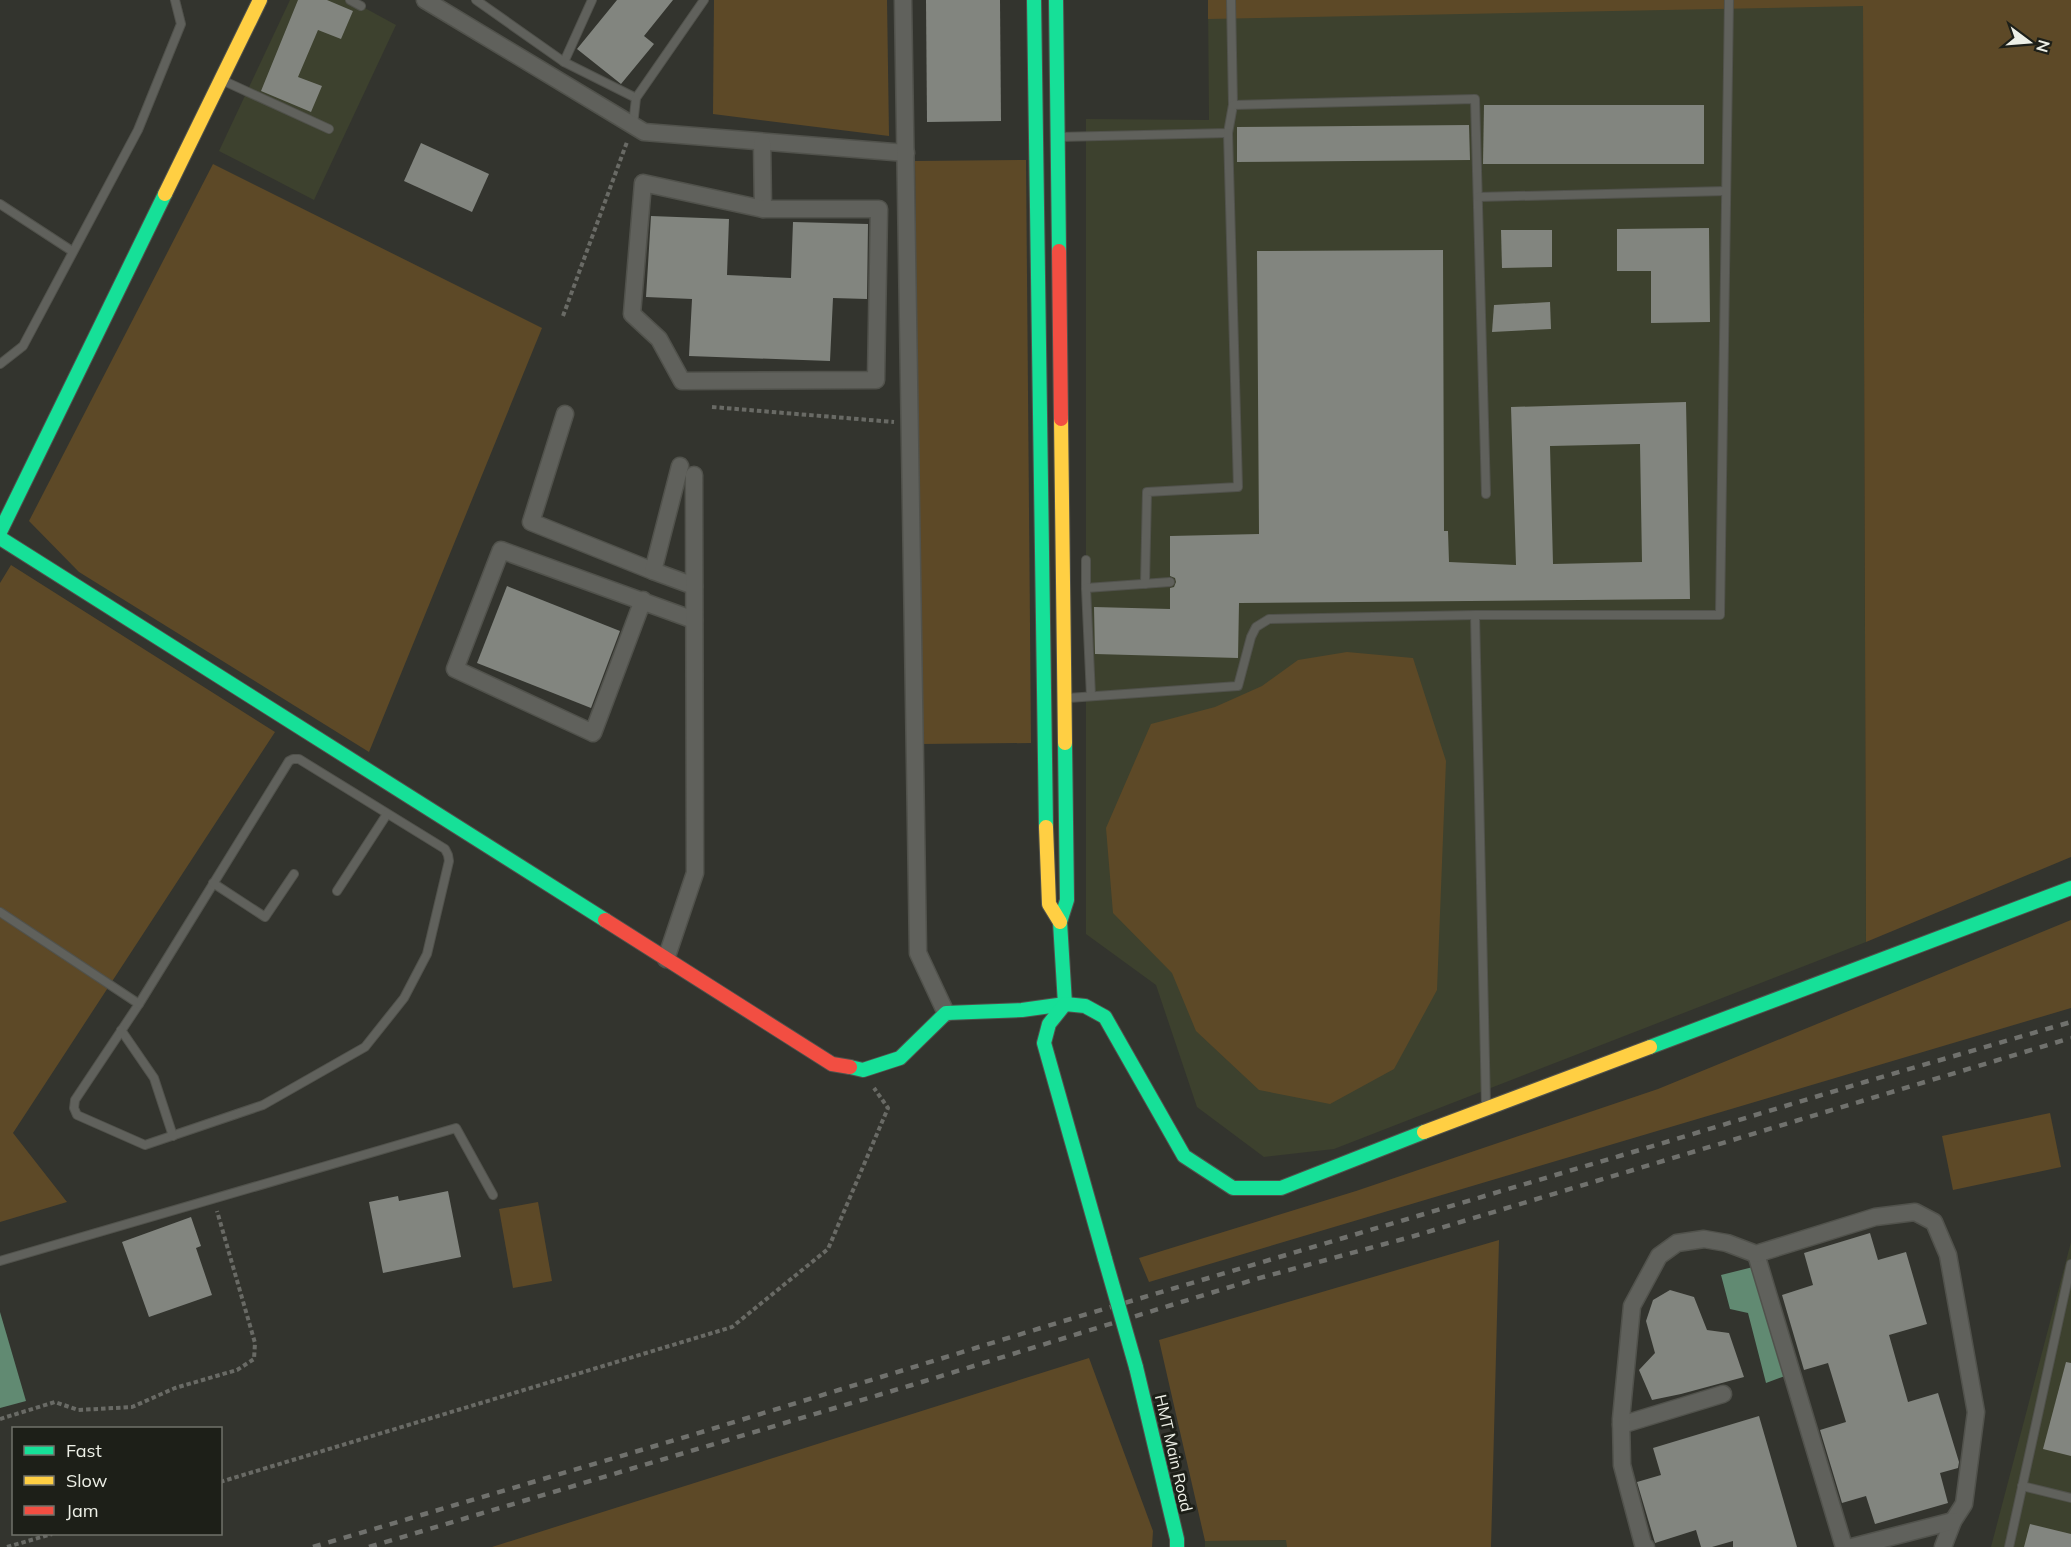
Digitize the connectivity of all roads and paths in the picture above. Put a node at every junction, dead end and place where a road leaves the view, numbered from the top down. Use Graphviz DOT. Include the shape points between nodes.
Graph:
graph roads {
  1 [pos="175,0"];
  2 [pos="260,0"];
  3 [pos="350,0"];
  4 [pos="425,0"];
  5 [pos="476,0"];
  6 [pos="592,0"];
  7 [pos="704,0"];
  8 [pos="903,0"];
  9 [pos="1034,0"];
  10 [pos="1056,0"];
  11 [pos="1232,0"];
  12 [pos="1729,0"];
  13 [pos="361,6"];
  14 [pos="564,62"];
  15 [pos="221,79"];
  16 [pos="636,98"];
  17 [pos="1233,105"];
  18 [pos="633,125"];
  19 [pos="329,129"];
  20 [pos="1228,133"];
  21 [pos="1057,137"];
  22 [pos="762,142"];
  23 [pos="906,153"];
  24 [pos="1726,191"];
  25 [pos="1479,197"];
  26 [pos="0,204"];
  27 [pos="764,209"];
  28 [pos="72,251"];
  29 [pos="563,316"];
  30 [pos="0,364"];
  31 [pos="712,407"];
  32 [pos="565,414"];
  33 [pos="910,423"];
  34 [pos="1486,494"];
  35 [pos="0,532"];
  36 [pos="0,538"];
  37 [pos="1086,560"];
  38 [pos="653,571"];
  39 [pos="1170,582"];
  40 [pos="1145,584"];
  41 [pos="694,586"];
  42 [pos="1086,588"];
  43 [pos="643,600"];
  44 [pos="1475,615"];
  45 [pos="694,620"];
  46 [pos="1091,696"];
  47 [pos="1065,698"];
  48 [pos="387,814"];
  49 [pos="294,874"];
  50 [pos="213,882"];
  51 [pos="2071,888"];
  52 [pos="337,891"];
  53 [pos="0,912"];
  54 [pos="1060,922"];
  55 [pos="666,959"];
  56 [pos="139,1004"];
  57 [pos="1065,1004"];
  58 [pos="946,1013"];
  59 [pos="121,1030"];
  60 [pos="863,1070"];
  61 [pos="1486,1109"];
  62 [pos="174,1136"];
  63 [pos="493,1195"];
  64 [pos="214,1198"];
  65 [pos="1756,1254"];
  66 [pos="0,1261"];
  67 [pos="2071,1264"];
  68 [pos="1723,1394"];
  69 [pos="0,1419"];
  70 [pos="1621,1425"];
  71 [pos="222,1481"];
  72 [pos="2022,1486"];
  73 [pos="2071,1498"];
  74 [pos="1953,1521"];
  75 [pos="46,1535"];
  76 [pos="7,1547"];
  77 [pos="1177,1547"];
  78 [pos="1646,1547"];
  79 [pos="1844,1547"];
  80 [pos="1852,1547"];
  81 [pos="1943,1547"];
  82 [pos="2009,1547"];
  1 -- 28 [label="lane" via="181,24 138,130"];
  2 -- 15 [label="street"];
  3 -- 13 [label="lane"];
  4 -- 18 [label="street"];
  5 -- 14 [label="lane"];
  6 -- 14 [label="lane"];
  7 -- 16 [label="lane"];
  8 -- 23 [label="street"];
  9 -- 54 [label="street" via="1045,812 1049,904"];
  10 -- 21 [label="street"];
  11 -- 17 [label="lane"];
  12 -- 24 [label="lane"];
  14 -- 16 [label="lane"];
  15 -- 19 [label="lane"];
  15 -- 35 [label="street"];
  16 -- 18 [label="lane"];
  17 -- 20 [label="lane"];
  17 -- 25 [label="lane" via="1475,99"];
  18 -- 22 [label="street" via="644,132"];
  18 -- 29 [label="path"];
  20 -- 21 [label="lane"];
  20 -- 40 [label="lane" via="1238,487 1147,492"];
  21 -- 47 [label="street"];
  22 -- 23 [label="street"];
  22 -- 27 [label="street"];
  23 -- 33 [label="street"];
  24 -- 25 [label="lane"];
  24 -- 44 [label="lane" via="1720,615"];
  25 -- 34 [label="lane"];
  26 -- 28 [label="lane"];
  27 -- 27 [label="street" via="879,209 876,380 682,381 659,339 632,314 643,183"];
  28 -- 30 [label="lane" via="23,346"];
  31 -- 33 [label="path"];
  32 -- 38 [label="street" via="531,522"];
  33 -- 58 [label="street" via="918,953"];
  36 -- 55 [label="street"];
  37 -- 42 [label="lane"];
  38 -- 41 [label="street"];
  38 -- 41 [label="street" via="687,470"];
  39 -- 40 [label="lane"];
  40 -- 42 [label="lane"];
  41 -- 45 [label="street"];
  42 -- 46 [label="lane"];
  43 -- 43 [label="street" via="501,550 455,669 593,733"];
  43 -- 45 [label="street"];
  44 -- 46 [label="lane" via="1269,619 1256,627 1251,637 1238,686"];
  44 -- 61 [label="lane"];
  45 -- 55 [label="street" via="695,873"];
  46 -- 47 [label="lane"];
  47 -- 54 [label="street" via="1067,900"];
  48 -- 50 [label="lane" via="299,759 289,760"];
  48 -- 52 [label="lane"];
  48 -- 62 [label="lane" via="445,849 449,861 427,954 404,998 365,1047 263,1105"];
  49 -- 50 [label="lane" via="265,917"];
  50 -- 56 [label="lane"];
  51 -- 61 [label="street"];
  53 -- 56 [label="lane"];
  54 -- 57 [label="street"];
  55 -- 60 [label="street" via="832,1064"];
  56 -- 59 [label="lane"];
  57 -- 58 [label="street"];
  57 -- 61 [label="street" via="1085,1006 1105,1017 1184,1156 1233,1188 1281,1188"];
  57 -- 77 [label="street, HMT Main Road, bridge" via="1049,1024 1044,1043 1136,1367"];
  58 -- 60 [label="street" via="900,1058"];
  59 -- 62 [label="lane" via="153,1078"];
  59 -- 62 [label="lane" via="75,1100 77,1115 146,1146"];
  60 -- 71 [label="path" via="888,1108 828,1250 732,1327"];
  63 -- 64 [label="lane" via="456,1128"];
  64 -- 66 [label="lane"];
  64 -- 69 [label="path" via="255,1343 254,1359 237,1370 175,1388 132,1407 78,1410 55,1402"];
  65 -- 70 [label="street" via="1704,1239 1677,1243 1659,1256 1632,1306"];
  65 -- 74 [label="street" via="1875,1217 1916,1212 1934,1222 1948,1255 1976,1412 1964,1504"];
  65 -- 79 [label="street"];
  67 -- 72 [label="lane"];
  68 -- 70 [label="street"];
  70 -- 78 [label="street" via="1622,1465"];
  72 -- 73 [label="lane"];
  72 -- 82 [label="lane"];
  74 -- 80 [label="street"];
  74 -- 81 [label="street"];
  75 -- 76 [label="path"];
}
